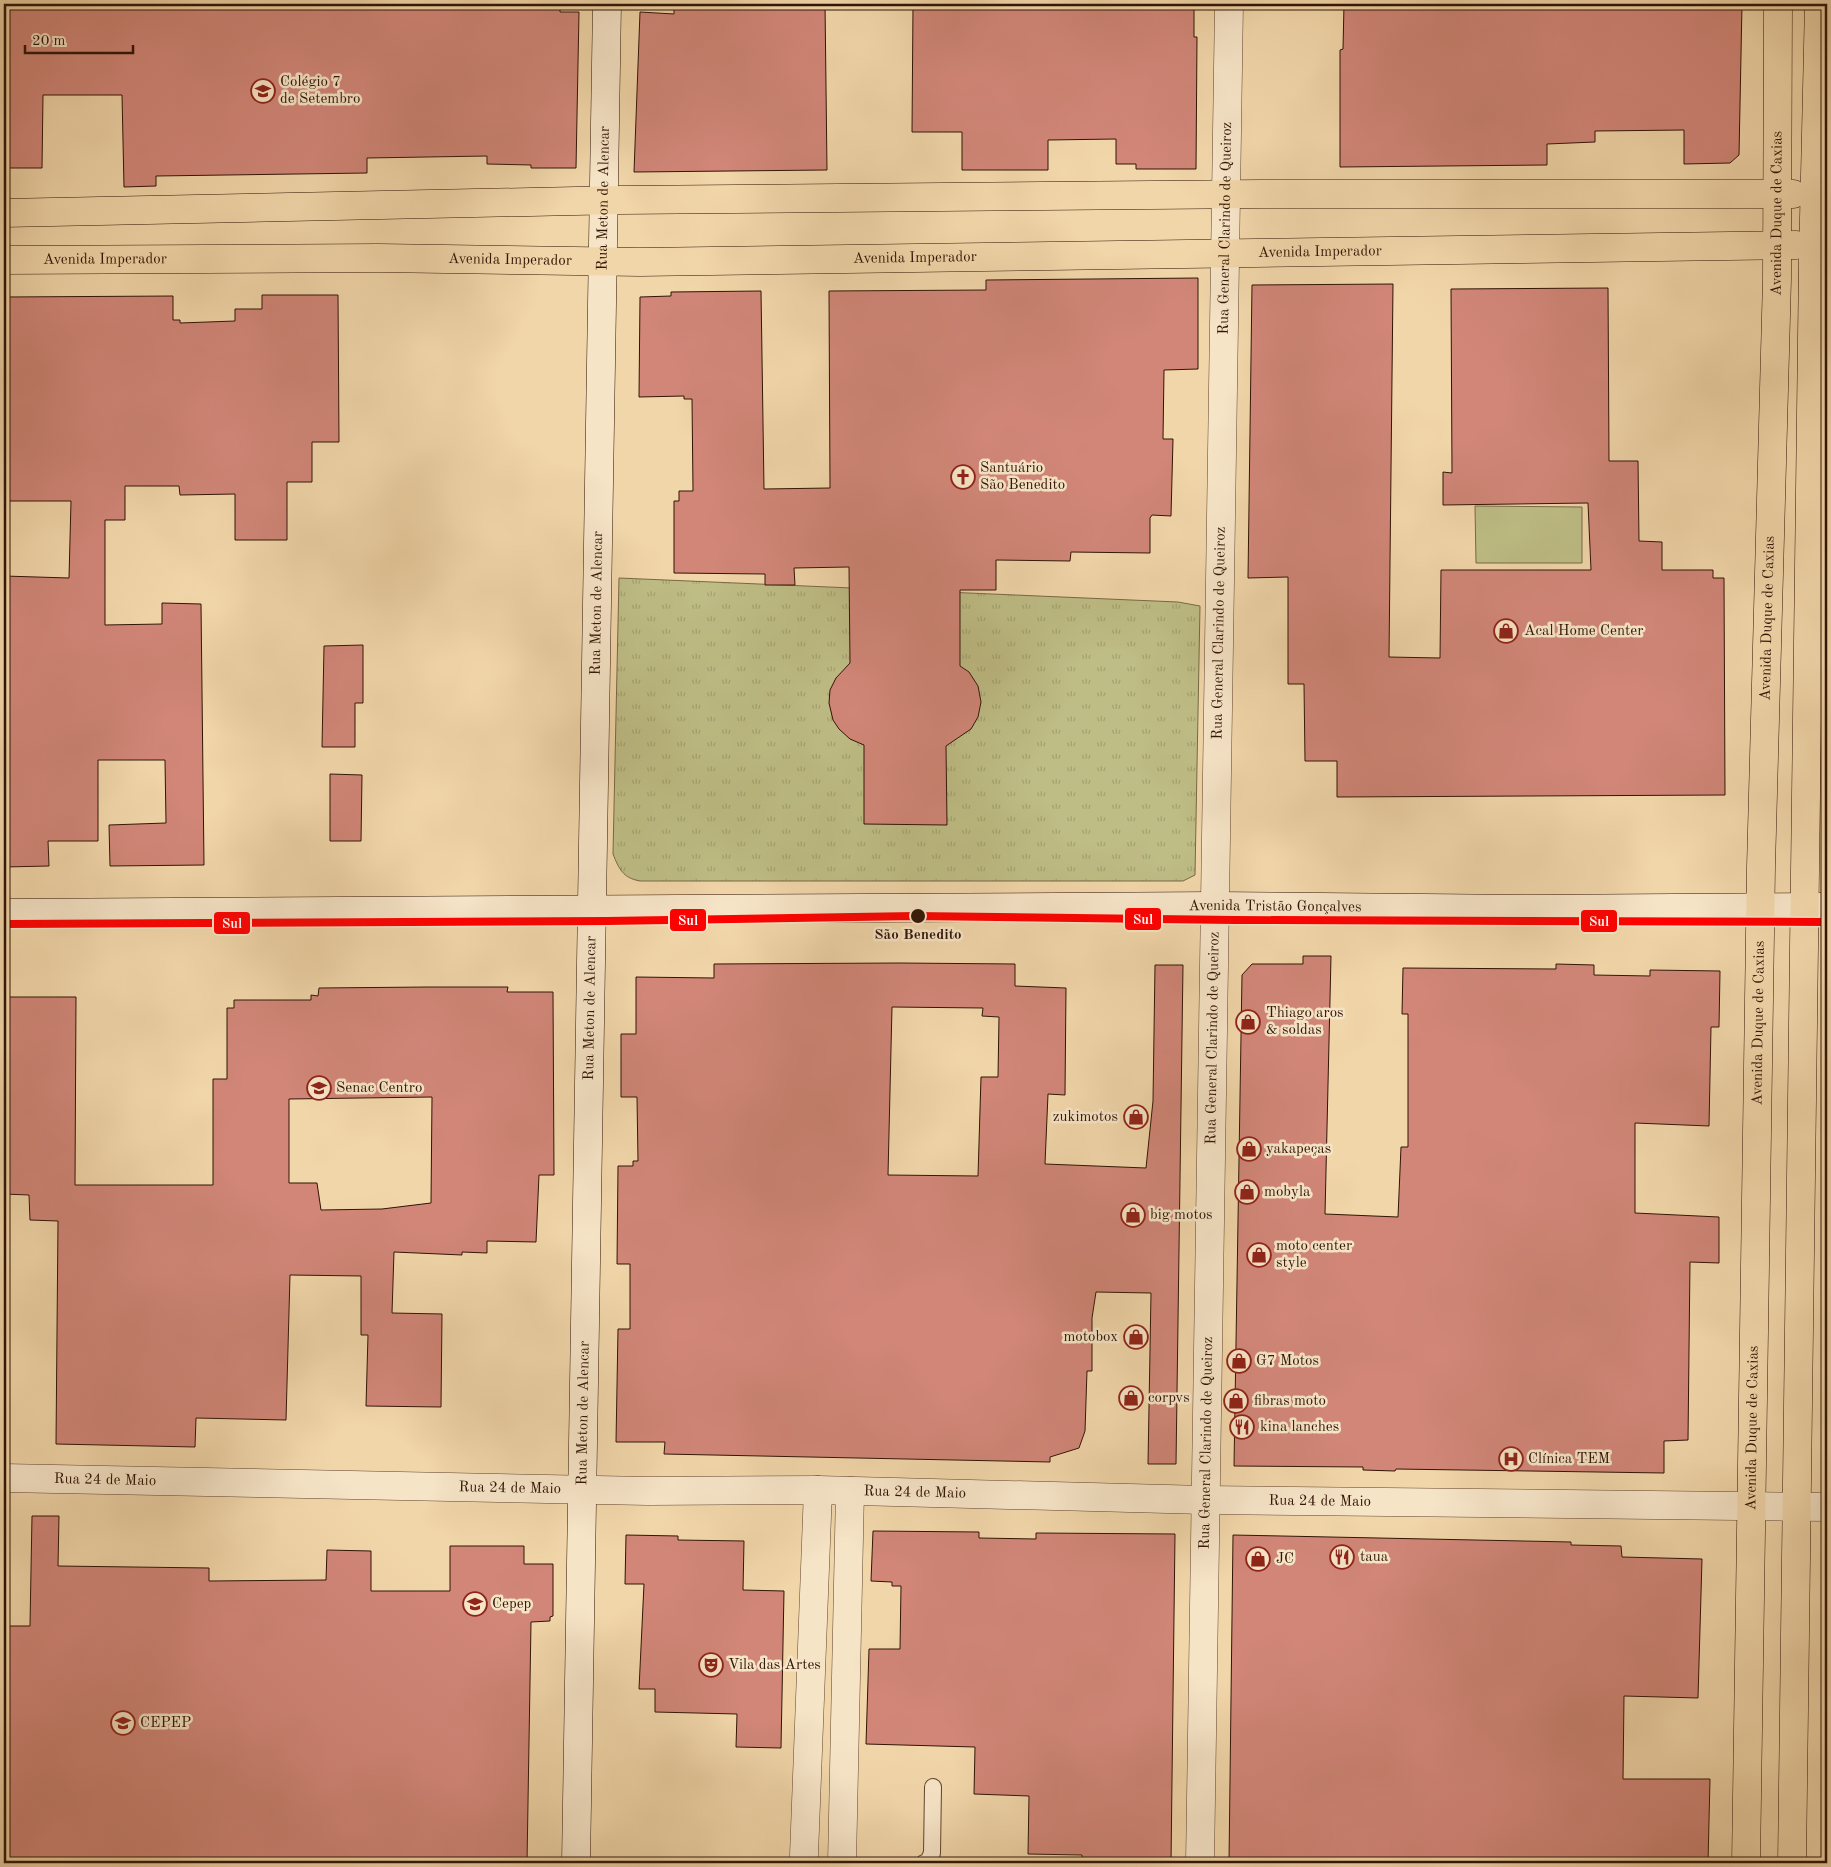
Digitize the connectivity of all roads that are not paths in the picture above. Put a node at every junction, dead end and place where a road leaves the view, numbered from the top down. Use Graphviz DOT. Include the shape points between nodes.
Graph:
graph roads {
  1 [pos="608,4"];
  2 [pos="1229,4"];
  3 [pos="1778,4"];
  4 [pos="1819,4"];
  5 [pos="1776,194"];
  6 [pos="1821,194"];
  7 [pos="1225,195"];
  8 [pos="605,200"];
  9 [pos="4,213"];
  10 [pos="1777,245"];
  11 [pos="1820,245"];
  12 [pos="1224,254"];
  13 [pos="4,260"];
  14 [pos="604,262"];
  15 [pos="1216,906"];
  16 [pos="1817,907"];
  17 [pos="1760,908"];
  18 [pos="592,909"];
  19 [pos="4,912"];
  20 [pos="4,1478"];
  21 [pos="582,1489"];
  22 [pos="818,1490"];
  23 [pos="850,1491"];
  24 [pos="1205,1500"];
  25 [pos="1750,1506"];
  26 [pos="1797,1506"];
  27 [pos="1827,1507"];
  28 [pos="933,1787"];
  29 [pos="804,1855"];
  30 [pos="576,1863"];
  31 [pos="842,1863"];
  32 [pos="924,1863"];
  33 [pos="1200,1863"];
  34 [pos="1746,1863"];
  35 [pos="1792,1863"];
  1 -- 8 [label="street, Rua Meton de Alencar"];
  2 -- 7 [label="street, Rua General Clarindo de Queiroz"];
  3 -- 5 [label="main road, Avenida Duque de Caxias"];
  4 -- 6 [label="main road"];
  5 -- 6 [label="main road"];
  5 -- 7 [label="main road"];
  5 -- 10 [label="main road, Avenida Duque de Caxias"];
  6 -- 11 [label="main road"];
  7 -- 8 [label="main road"];
  7 -- 12 [label="street, Rua General Clarindo de Queiroz"];
  8 -- 9 [label="main road"];
  8 -- 14 [label="street, Rua Meton de Alencar"];
  10 -- 11 [label="main road, Avenida Imperador"];
  10 -- 12 [label="main road, Avenida Imperador"];
  10 -- 17 [label="main road, Avenida Duque de Caxias"];
  11 -- 16 [label="main road"];
  12 -- 14 [label="main road, Avenida Imperador"];
  12 -- 15 [label="street, Rua General Clarindo de Queiroz"];
  13 -- 14 [label="main road, Avenida Imperador" via="379,258"];
  14 -- 18 [label="street, Rua Meton de Alencar"];
  15 -- 17 [label="street, Avenida Tristão Gonçalves"];
  15 -- 18 [label="street, Avenida Tristão Gonçalves"];
  15 -- 24 [label="street, Rua General Clarindo de Queiroz"];
  16 -- 17 [label="street, Avenida Tristão Gonçalves"];
  16 -- 26 [label="main road"];
  17 -- 25 [label="main road, Avenida Duque de Caxias"];
  18 -- 19 [label="street, Avenida Tristão Gonçalves"];
  18 -- 21 [label="street, Rua Meton de Alencar"];
  20 -- 21 [label="street, Rua 24 de Maio"];
  21 -- 22 [label="street, Rua 24 de Maio"];
  21 -- 30 [label="street, Rua Meton de Alencar"];
  22 -- 23 [label="street, Rua 24 de Maio"];
  22 -- 29 [label="street"];
  23 -- 24 [label="street, Rua 24 de Maio"];
  23 -- 31 [label="street"];
  24 -- 25 [label="street, Rua 24 de Maio"];
  24 -- 33 [label="street, Rua General Clarindo de Queiroz"];
  25 -- 26 [label="street, Rua 24 de Maio"];
  25 -- 34 [label="main road, Avenida Duque de Caxias"];
  26 -- 27 [label="street, Rua 24 de Maio"];
  26 -- 35 [label="main road"];
  28 -- 32 [label="lane" via="932,1853"];
}
